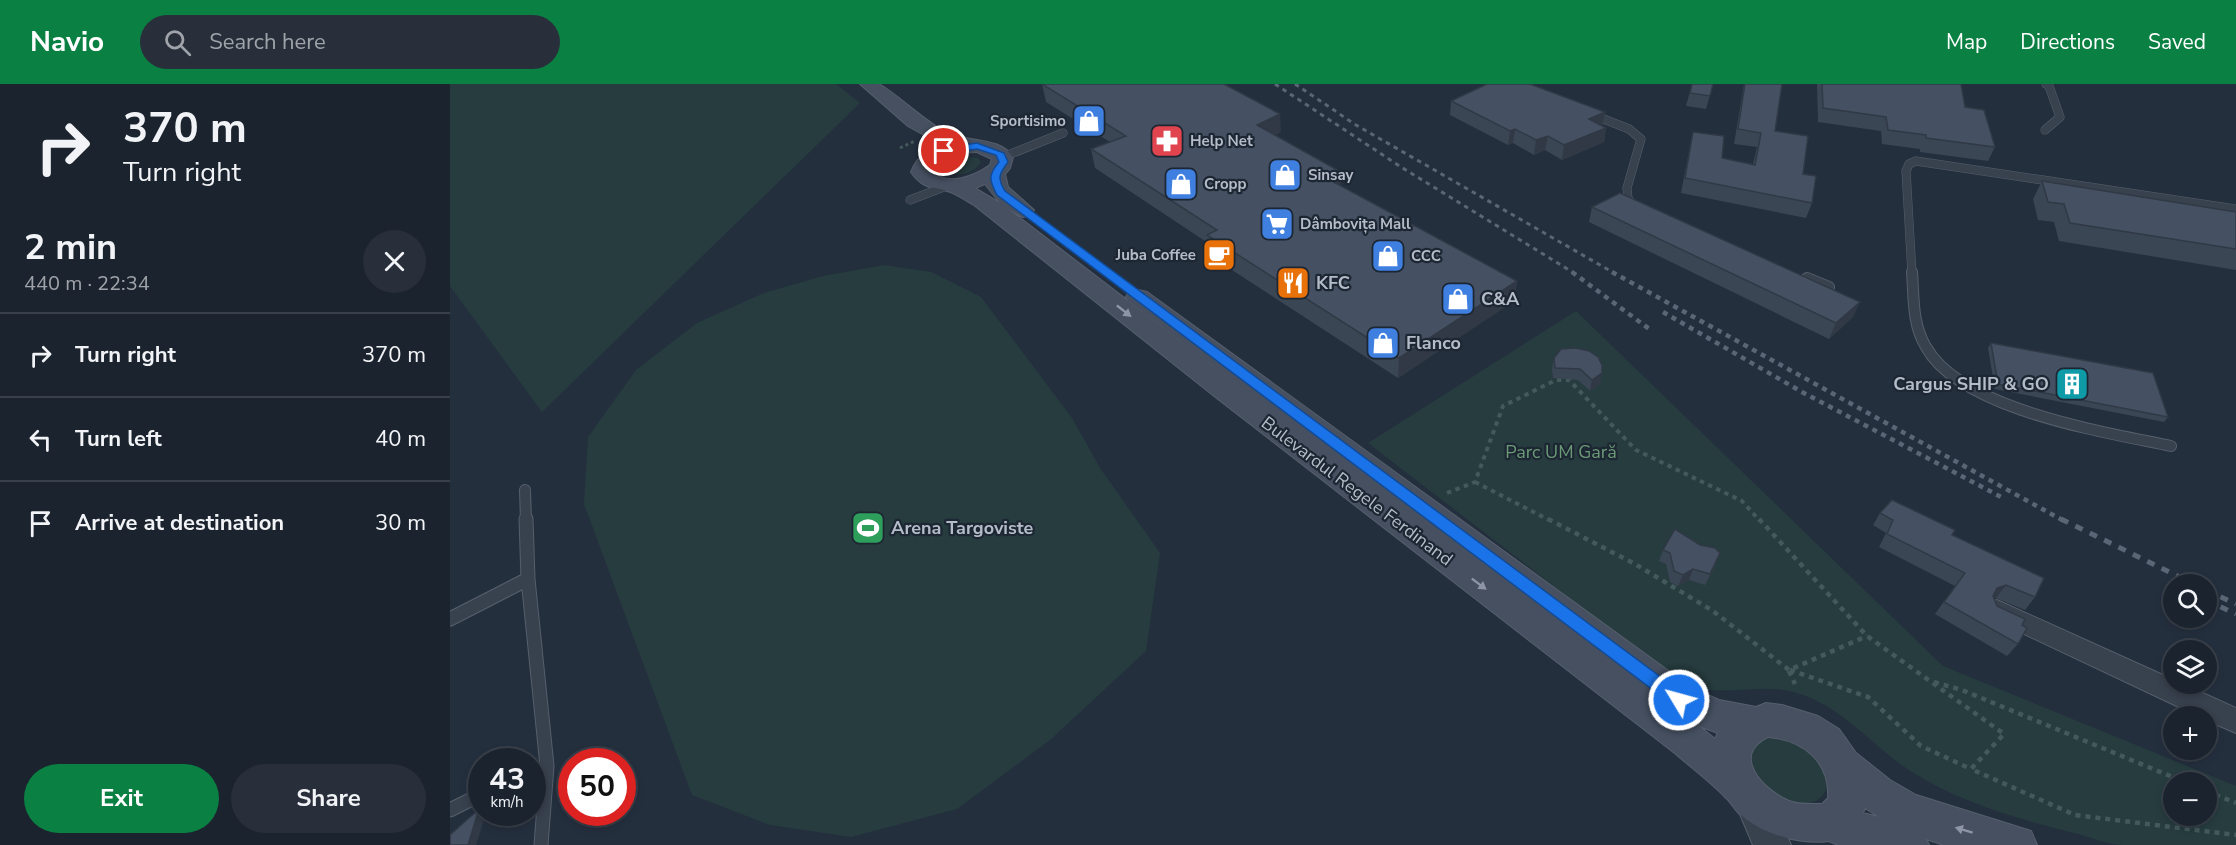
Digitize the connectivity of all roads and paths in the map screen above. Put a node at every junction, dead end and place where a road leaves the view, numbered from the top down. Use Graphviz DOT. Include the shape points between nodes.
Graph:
graph roads {
  1 [pos="860,84"];
  2 [pos="869,84"];
  3 [pos="2046,84"];
  4 [pos="1587,113"];
  5 [pos="2045,130"];
  6 [pos="1063,133"];
  7 [pos="1026,147"];
  8 [pos="976,170"];
  9 [pos="923,172"];
  10 [pos="2236,209"];
  11 [pos="1646,212"];
  12 [pos="1795,274"];
  13 [pos="1829,287"];
  14 [pos="2171,446"];
  15 [pos="1475,482"];
  16 [pos="525,490"];
  17 [pos="1447,493"];
  18 [pos="528,579"];
  19 [pos="1997,610"];
  20 [pos="450,619"];
  21 [pos="1867,636"];
  22 [pos="1789,670"];
  23 [pos="1930,681"];
  24 [pos="1795,684"];
  25 [pos="2236,721"];
  26 [pos="1754,723"];
  27 [pos="547,766"];
  28 [pos="1844,766"];
  29 [pos="1971,769"];
  30 [pos="2163,773"];
  31 [pos="1744,791"];
  32 [pos="2217,795"];
  33 [pos="468,801"];
  34 [pos="2236,803"];
  35 [pos="450,810"];
  36 [pos="1824,830"];
  37 [pos="2236,835"];
  38 [pos="540,845"];
  39 [pos="1772,845"];
  40 [pos="1908,845"];
  41 [pos="2016,845"];
  1 -- 9 [label="main road" via="922,146"];
  2 -- 8 [label="main road"];
  3 -- 5 [label="lane" via="2060,117"];
  4 -- 11 [label="lane" via="1629,129 1641,139 1627,188 1628,199"];
  6 -- 7 [label="lane"];
  7 -- 8 [label="lane"];
  7 -- 8 [label="lane"];
  8 -- 9 [label="main road, Bulevardul Regele Ferdinand" via="931,181"];
  8 -- 9 [label="main road" via="934,155"];
  8 -- 26 [label="main road, Bulevardul Regele Ferdinand" via="994,181 1001,193 1679,700 1716,716"];
  8 -- 31 [label="main road, Bulevardul Regele Ferdinand, one-way" via="1228,393 1690,741"];
  10 -- 14 [label="lane" via="1935,163 1916,161 1906,171 1915,321 1921,340 1936,361 1956,377 2004,403"];
  12 -- 13 [label="lane"];
  15 -- 17 [label="path"];
  15 -- 21 [label="path" via="1503,406 1556,380 1569,380 1636,450 1742,501"];
  15 -- 22 [label="path" via="1635,564 1713,610"];
  16 -- 18 [label="lane"];
  18 -- 20 [label="lane"];
  18 -- 27 [label="lane"];
  19 -- 25 [label="street"];
  21 -- 22 [label="path"];
  21 -- 23 [label="path"];
  22 -- 24 [label="path"];
  22 -- 29 [label="path" via="1868,697 1921,746"];
  23 -- 29 [label="path" via="2004,734"];
  23 -- 30 [label="path" via="1962,690"];
  26 -- 28 [label="main road" via="1767,720 1796,724 1825,741"];
  26 -- 31 [label="main road" via="1742,730 1730,752 1731,766"];
  27 -- 38 [label="lane"];
  28 -- 36 [label="main road" via="1850,792 1847,804"];
  41 -- 28 [label="main road, one-way" via="1889,802"];
  29 -- 37 [label="path" via="2075,815"];
  31 -- 36 [label="main road" via="1784,821"];
  31 -- 39 [label="street"];
  32 -- 34 [label="path"];
  33 -- 35 [label="lane"];
  36 -- 40 [label="main road" via="1853,831"];
}
